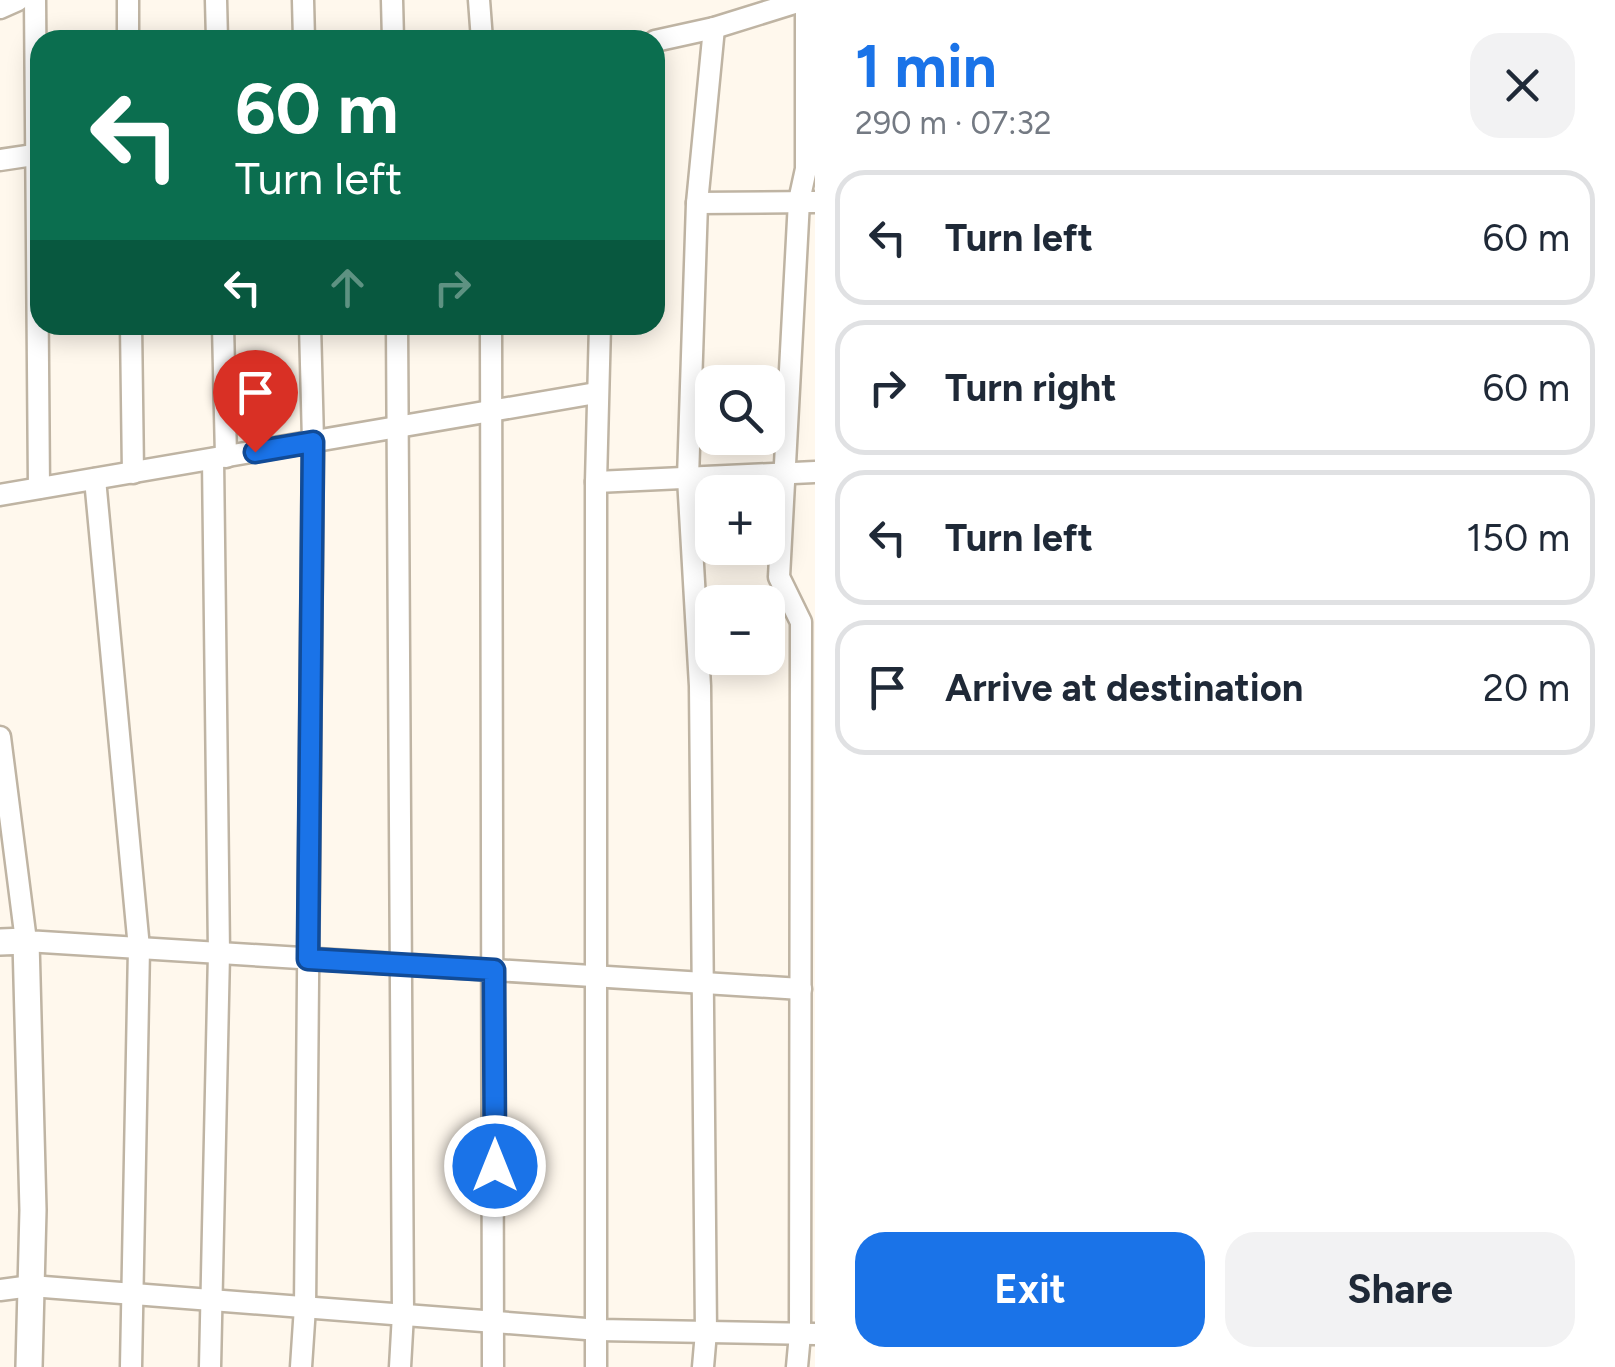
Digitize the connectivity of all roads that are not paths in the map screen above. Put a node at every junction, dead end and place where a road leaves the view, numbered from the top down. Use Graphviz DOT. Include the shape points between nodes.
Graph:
graph roads {
  1 [pos="18,0"];
  2 [pos="35,0"];
  3 [pos="128,0"];
  4 [pos="216,0"];
  5 [pos="303,0"];
  6 [pos="392,0"];
  7 [pos="480,0"];
  8 [pos="805,0"];
  9 [pos="0,8"];
  10 [pos="714,28"];
  11 [pos="36,30"];
  12 [pos="128,30"];
  13 [pos="217,30"];
  14 [pos="304,30"];
  15 [pos="393,30"];
  16 [pos="482,30"];
  17 [pos="665,38"];
  18 [pos="30,156"];
  19 [pos="0,160"];
  20 [pos="807,202"];
  21 [pos="697,203"];
  22 [pos="39,335"];
  23 [pos="131,335"];
  24 [pos="223,335"];
  25 [pos="310,335"];
  26 [pos="398,335"];
  27 [pos="492,335"];
  28 [pos="599,335"];
  29 [pos="596,393"];
  30 [pos="494,410"];
  31 [pos="399,427"];
  32 [pos="313,442"];
  33 [pos="219,458"];
  34 [pos="133,472"];
  35 [pos="815,472"];
  36 [pos="782,474"];
  37 [pos="688,478"];
  38 [pos="96,479"];
  39 [pos="596,482"];
  40 [pos="40,488"];
  41 [pos="0,495"];
  42 [pos="0,737"];
  43 [pos="0,942"];
  44 [pos="26,942"];
  45 [pos="139,948"];
  46 [pos="219,953"];
  47 [pos="308,959"];
  48 [pos="401,965"];
  49 [pos="494,970"];
  50 [pos="598,977"];
  51 [pos="702,983"];
  52 [pos="801,989"];
  53 [pos="31,1286"];
  54 [pos="0,1290"];
  55 [pos="133,1293"];
  56 [pos="212,1300"];
  57 [pos="305,1306"];
  58 [pos="403,1314"];
  59 [pos="495,1322"];
  60 [pos="598,1330"];
  61 [pos="706,1332"];
  62 [pos="808,1334"];
  63 [pos="29,1367"];
  64 [pos="131,1367"];
  65 [pos="210,1367"];
  66 [pos="302,1367"];
  67 [pos="400,1367"];
  68 [pos="492,1367"];
  69 [pos="596,1367"];
  70 [pos="703,1367"];
  71 [pos="797,1367"];
  1 -- 9 [label="street"];
  2 -- 11 [label="street"];
  3 -- 12 [label="street"];
  4 -- 13 [label="street"];
  5 -- 14 [label="street"];
  6 -- 15 [label="street"];
  7 -- 16 [label="street"];
  8 -- 10 [label="street"];
  8 -- 20 [label="street"];
  10 -- 17 [label="street"];
  10 -- 21 [label="street"];
  18 -- 19 [label="street"];
  20 -- 21 [label="street"];
  20 -- 36 [label="street"];
  21 -- 37 [label="street"];
  22 -- 40 [label="street"];
  23 -- 34 [label="street"];
  24 -- 33 [label="street"];
  25 -- 32 [label="street"];
  26 -- 31 [label="street"];
  27 -- 30 [label="street"];
  28 -- 29 [label="street"];
  29 -- 30 [label="street"];
  29 -- 39 [label="street"];
  30 -- 31 [label="street"];
  30 -- 49 [label="street"];
  31 -- 32 [label="street"];
  31 -- 48 [label="street"];
  32 -- 33 [label="street"];
  32 -- 47 [label="street"];
  33 -- 34 [label="street"];
  33 -- 46 [label="street"];
  34 -- 38 [label="street"];
  35 -- 36 [label="street"];
  36 -- 37 [label="street"];
  36 -- 52 [label="street" via="779,577 801,622"];
  37 -- 39 [label="street"];
  37 -- 51 [label="street" via="700,686"];
  38 -- 40 [label="street"];
  38 -- 45 [label="street"];
  39 -- 50 [label="street"];
  40 -- 41 [label="street"];
  42 -- 44 [label="street"];
  43 -- 44 [label="street"];
  44 -- 45 [label="street"];
  44 -- 53 [label="street"];
  45 -- 46 [label="street"];
  45 -- 55 [label="street"];
  46 -- 47 [label="street"];
  46 -- 56 [label="street"];
  47 -- 48 [label="street"];
  47 -- 57 [label="street"];
  48 -- 49 [label="street"];
  48 -- 58 [label="street"];
  49 -- 50 [label="street"];
  49 -- 59 [label="street"];
  50 -- 51 [label="street"];
  50 -- 60 [label="street"];
  51 -- 52 [label="street"];
  51 -- 61 [label="street"];
  52 -- 62 [label="street"];
  53 -- 54 [label="street"];
  53 -- 55 [label="street"];
  53 -- 63 [label="street"];
  55 -- 56 [label="street"];
  55 -- 64 [label="street"];
  56 -- 57 [label="street"];
  56 -- 65 [label="street"];
  57 -- 58 [label="street"];
  57 -- 66 [label="street"];
  58 -- 59 [label="street"];
  58 -- 67 [label="street"];
  59 -- 60 [label="street"];
  59 -- 68 [label="street"];
  60 -- 61 [label="street"];
  60 -- 69 [label="street"];
  61 -- 62 [label="street"];
  61 -- 70 [label="street"];
  62 -- 71 [label="street"];
}
